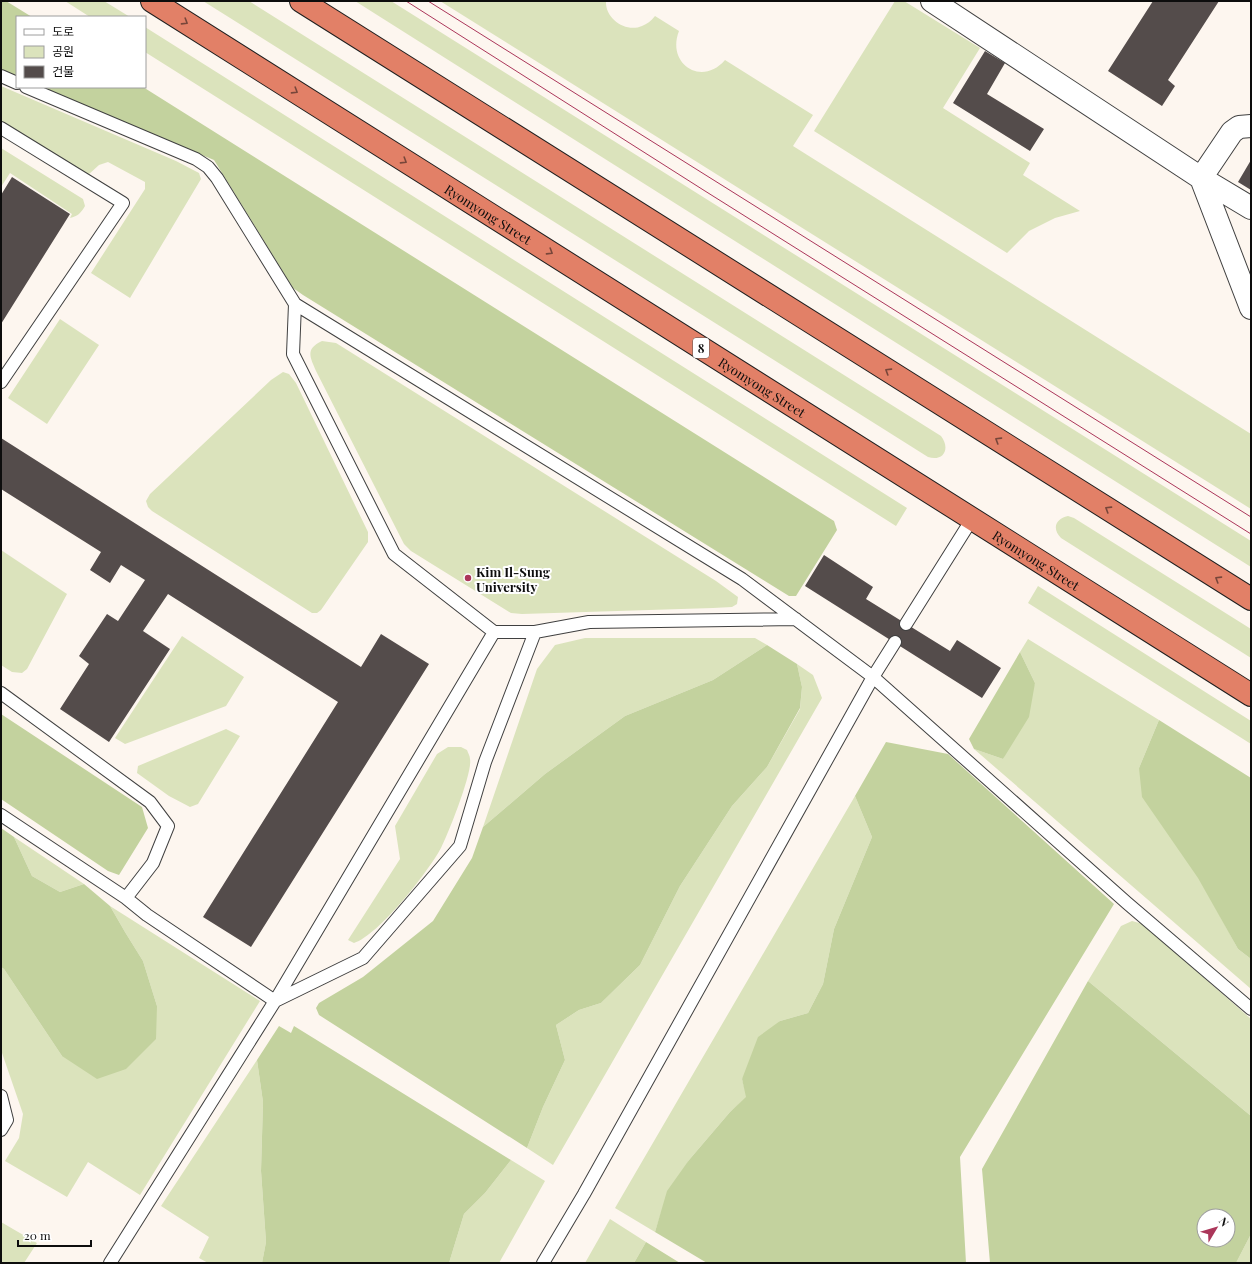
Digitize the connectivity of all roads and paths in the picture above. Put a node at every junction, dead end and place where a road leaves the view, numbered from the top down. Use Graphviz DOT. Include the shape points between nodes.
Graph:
graph roads {
  1 [pos="152,1"];
  2 [pos="301,1"];
  3 [pos="932,1"];
  4 [pos="1,76"];
  5 [pos="16,83"];
  6 [pos="28,88"];
  7 [pos="1251,126"];
  8 [pos="1,128"];
  9 [pos="1201,178"];
  10 [pos="1251,208"];
  11 [pos="295,304"];
  12 [pos="1251,308"];
  13 [pos="1,382"];
  14 [pos="972,519"];
  15 [pos="1251,599"];
  16 [pos="796,620"];
  17 [pos="906,624"];
  18 [pos="494,632"];
  19 [pos="535,632"];
  20 [pos="895,642"];
  21 [pos="873,677"];
  22 [pos="1,693"];
  23 [pos="1251,695"];
  24 [pos="1,815"];
  25 [pos="126,898"];
  26 [pos="275,1001"];
  27 [pos="1251,1009"];
  28 [pos="1,1096"];
  29 [pos="1,1130"];
  30 [pos="110,1263"];
  31 [pos="543,1263"];
  1 -- 14 [label="highway, Ryomyong Street / 8, one-way"];
  15 -- 2 [label="highway, one-way"];
  3 -- 9 [label="street"];
  4 -- 5 [label="lane"];
  6 -- 11 [label="lane" via="196,159 208,167"];
  7 -- 9 [label="street" via="1239,127 1232,132"];
  8 -- 13 [label="lane" via="123,203"];
  9 -- 10 [label="street"];
  9 -- 12 [label="street"];
  11 -- 16 [label="lane" via="742,579"];
  11 -- 18 [label="lane" via="293,354 394,554"];
  14 -- 17 [label="lane"];
  14 -- 23 [label="highway, Ryomyong Street / 8"];
  16 -- 19 [label="lane" via="588,622"];
  16 -- 21 [label="lane"];
  18 -- 19 [label="lane"];
  18 -- 26 [label="lane"];
  19 -- 26 [label="lane" via="485,762 460,846 363,958"];
  20 -- 21 [label="lane"];
  21 -- 27 [label="lane" via="1127,903"];
  21 -- 31 [label="lane"];
  22 -- 25 [label="lane" via="150,802 168,826 153,863"];
  24 -- 25 [label="lane"];
  25 -- 26 [label="lane" via="147,915"];
  26 -- 30 [label="lane"];
  28 -- 29 [label="lane" via="7,1120"];
}
